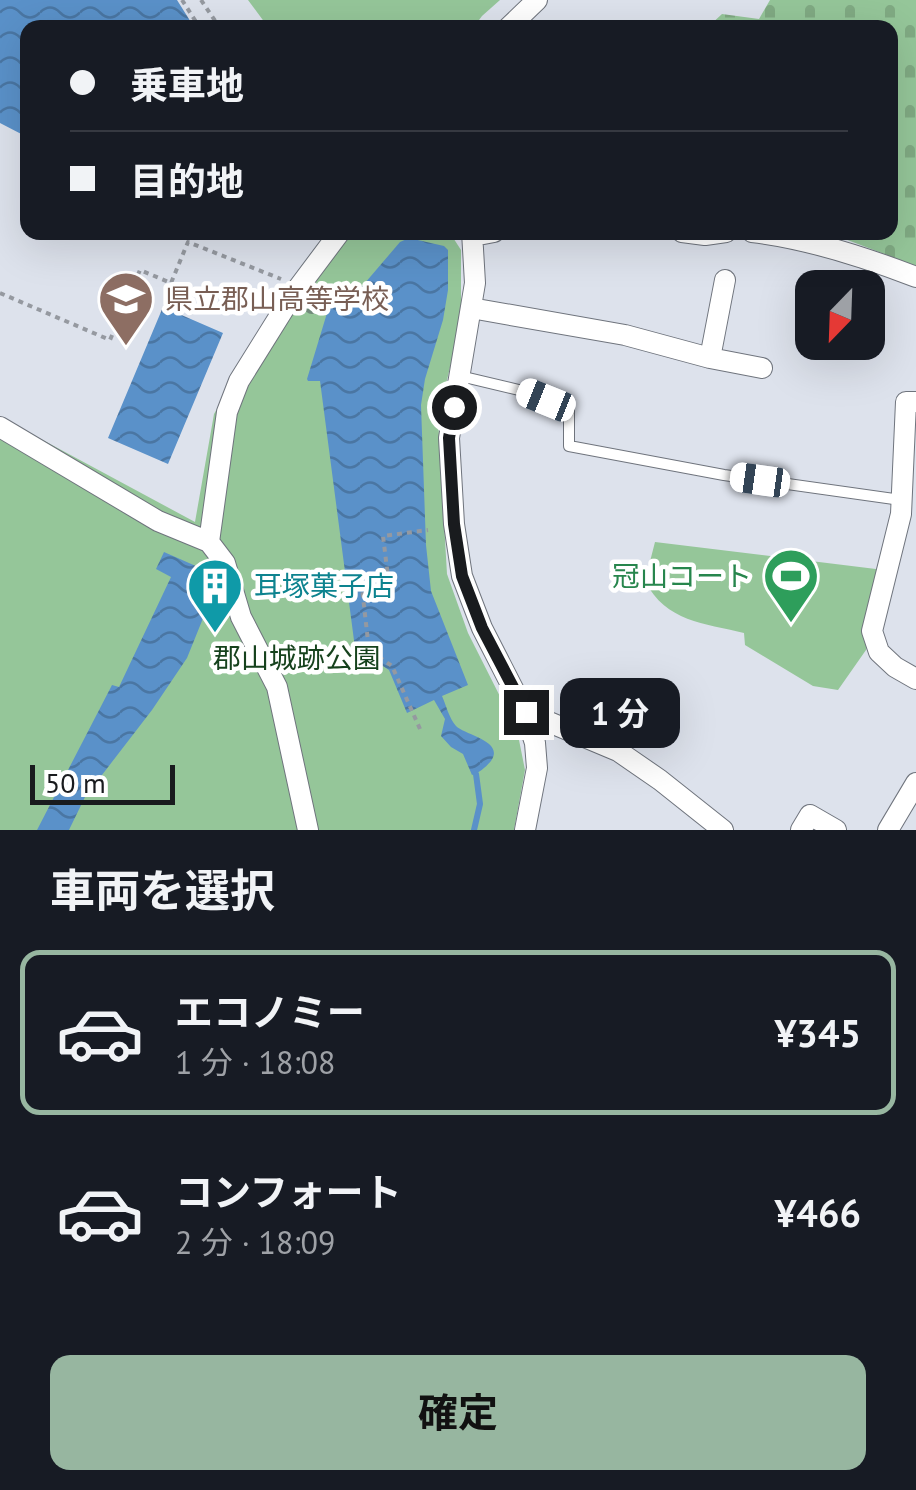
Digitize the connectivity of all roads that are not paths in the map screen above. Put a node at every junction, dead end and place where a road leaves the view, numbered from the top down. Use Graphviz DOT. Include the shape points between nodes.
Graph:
graph roads {
  1 [pos="537,0"];
  2 [pos="516,20"];
  3 [pos="334,240"];
  4 [pos="479,240"];
  5 [pos="789,240"];
  6 [pos="916,278"];
  7 [pos="725,280"];
  8 [pos="471,308"];
  9 [pos="710,358"];
  10 [pos="762,368"];
  11 [pos="460,376"];
  12 [pos="916,402"];
  13 [pos="0,427"];
  14 [pos="906,510"];
  15 [pos="209,542"];
  16 [pos="916,679"];
  17 [pos="526,712"];
  18 [pos="916,783"];
  19 [pos="308,830"];
  20 [pos="525,830"];
  21 [pos="722,830"];
  22 [pos="801,830"];
  23 [pos="836,830"];
  24 [pos="888,830"];
  1 -- 2 [label="street"];
  3 -- 15 [label="street" via="239,381 227,412"];
  4 -- 8 [label="street"];
  5 -- 6 [label="street"];
  7 -- 9 [label="street"];
  8 -- 9 [label="street" via="626,335"];
  8 -- 11 [label="street"];
  9 -- 10 [label="street"];
  11 -- 14 [label="lane" via="569,409 570,446"];
  11 -- 17 [label="street" via="449,438 462,576"];
  12 -- 14 [label="street" via="906,402"];
  13 -- 15 [label="street" via="158,521"];
  14 -- 16 [label="street" via="872,630 879,652"];
  15 -- 19 [label="street" via="225,563 241,617 277,687"];
  17 -- 20 [label="street" via="537,768"];
  17 -- 21 [label="street" via="618,751"];
  18 -- 24 [label="street"];
  22 -- 23 [label="street" via="810,815"];
}
